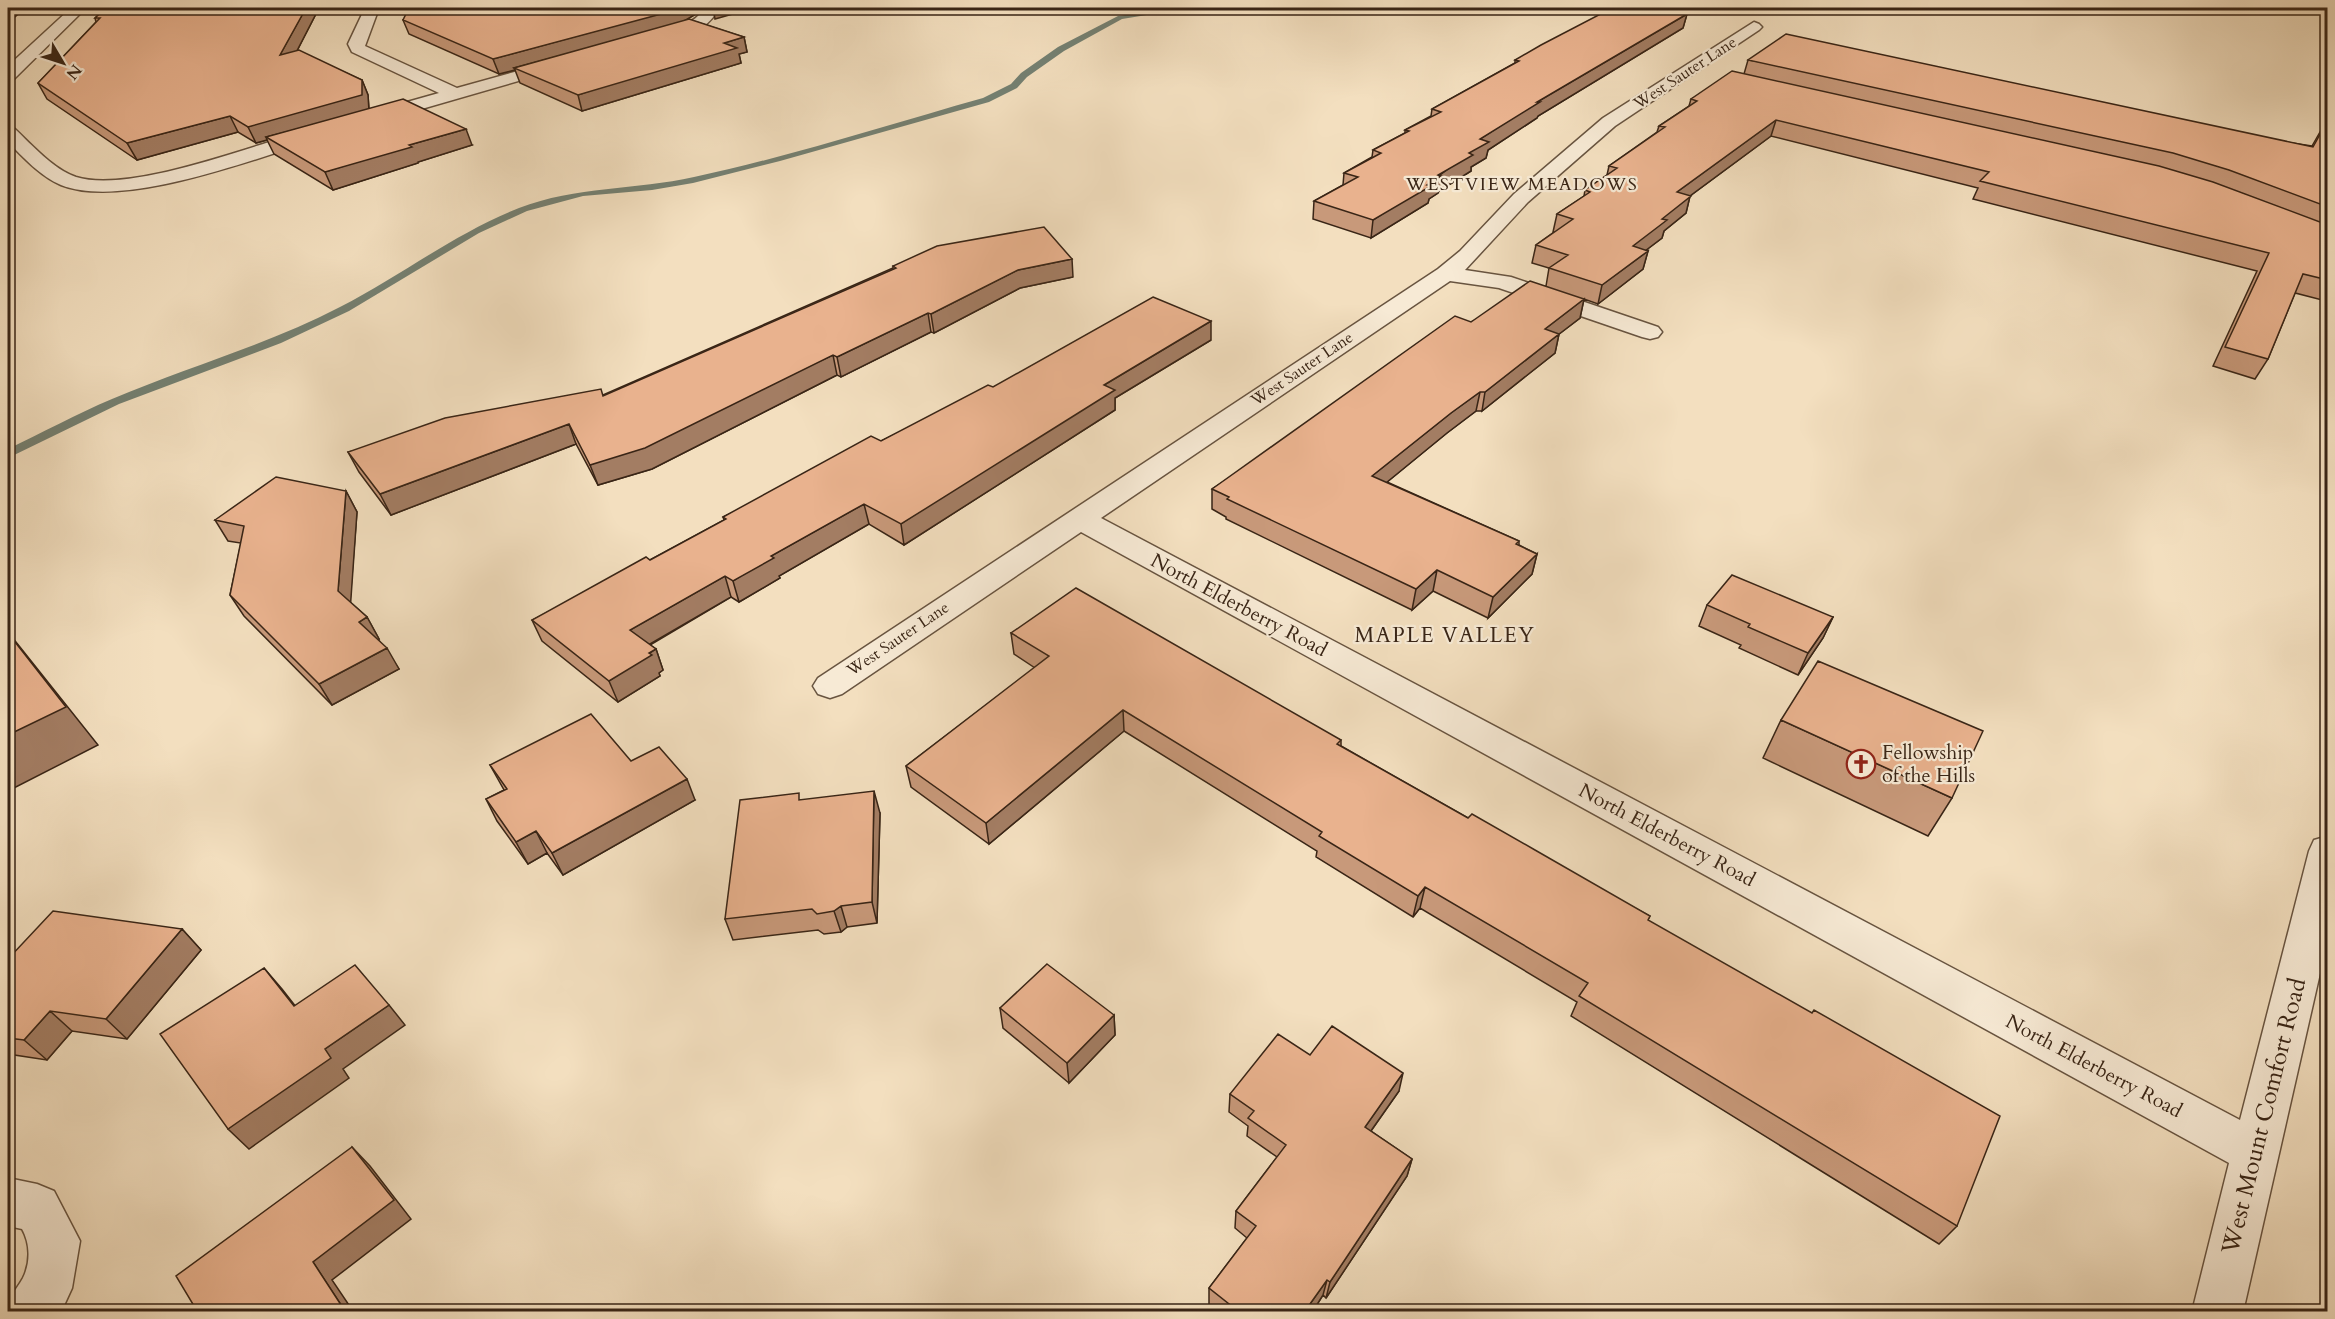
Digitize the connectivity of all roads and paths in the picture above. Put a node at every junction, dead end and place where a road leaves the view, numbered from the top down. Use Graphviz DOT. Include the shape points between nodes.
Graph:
graph roads {
  1 [pos="79,8"];
  2 [pos="372,8"];
  3 [pos="702,8"];
  4 [pos="1754,27"];
  5 [pos="639,42"];
  6 [pos="582,58"];
  7 [pos="8,75"];
  8 [pos="455,94"];
  9 [pos="353,123"];
  10 [pos="330,130"];
  11 [pos="8,134"];
  12 [pos="34,154"];
  13 [pos="8,161"];
  14 [pos="1446,274"];
  15 [pos="1650,332"];
  16 [pos="1078,518"];
  17 [pos="830,686"];
  18 [pos="2328,850"];
  19 [pos="2255,1152"];
  20 [pos="8,1202"];
  21 [pos="28,1311"];
  22 [pos="2217,1311"];
  1 -- 7 [label="street"];
  2 -- 8 [label="street" via="356,44 358,49"];
  3 -- 5 [label="street" via="708,13 698,24"];
  4 -- 14 [label="street, West Sauter Lane" via="1700,72 1609,122 1521,198 1468,256"];
  6 -- 8 [label="street"];
  8 -- 9 [label="street"];
  10 -- 12 [label="street" via="130,184 81,185 67,181"];
  11 -- 12 [label="street"];
  12 -- 13 [label="street"];
  14 -- 15 [label="street" via="1503,282"];
  14 -- 16 [label="street, West Sauter Lane"];
  16 -- 17 [label="street, West Sauter Lane"];
  16 -- 19 [label="street, North Elderberry Road"];
  18 -- 19 [label="street, West Mount Comfort Road"];
  19 -- 22 [label="street, West Mount Comfort Road"];
  20 -- 21 [label="street" via="37,1208 55,1241 47,1288"];
}
